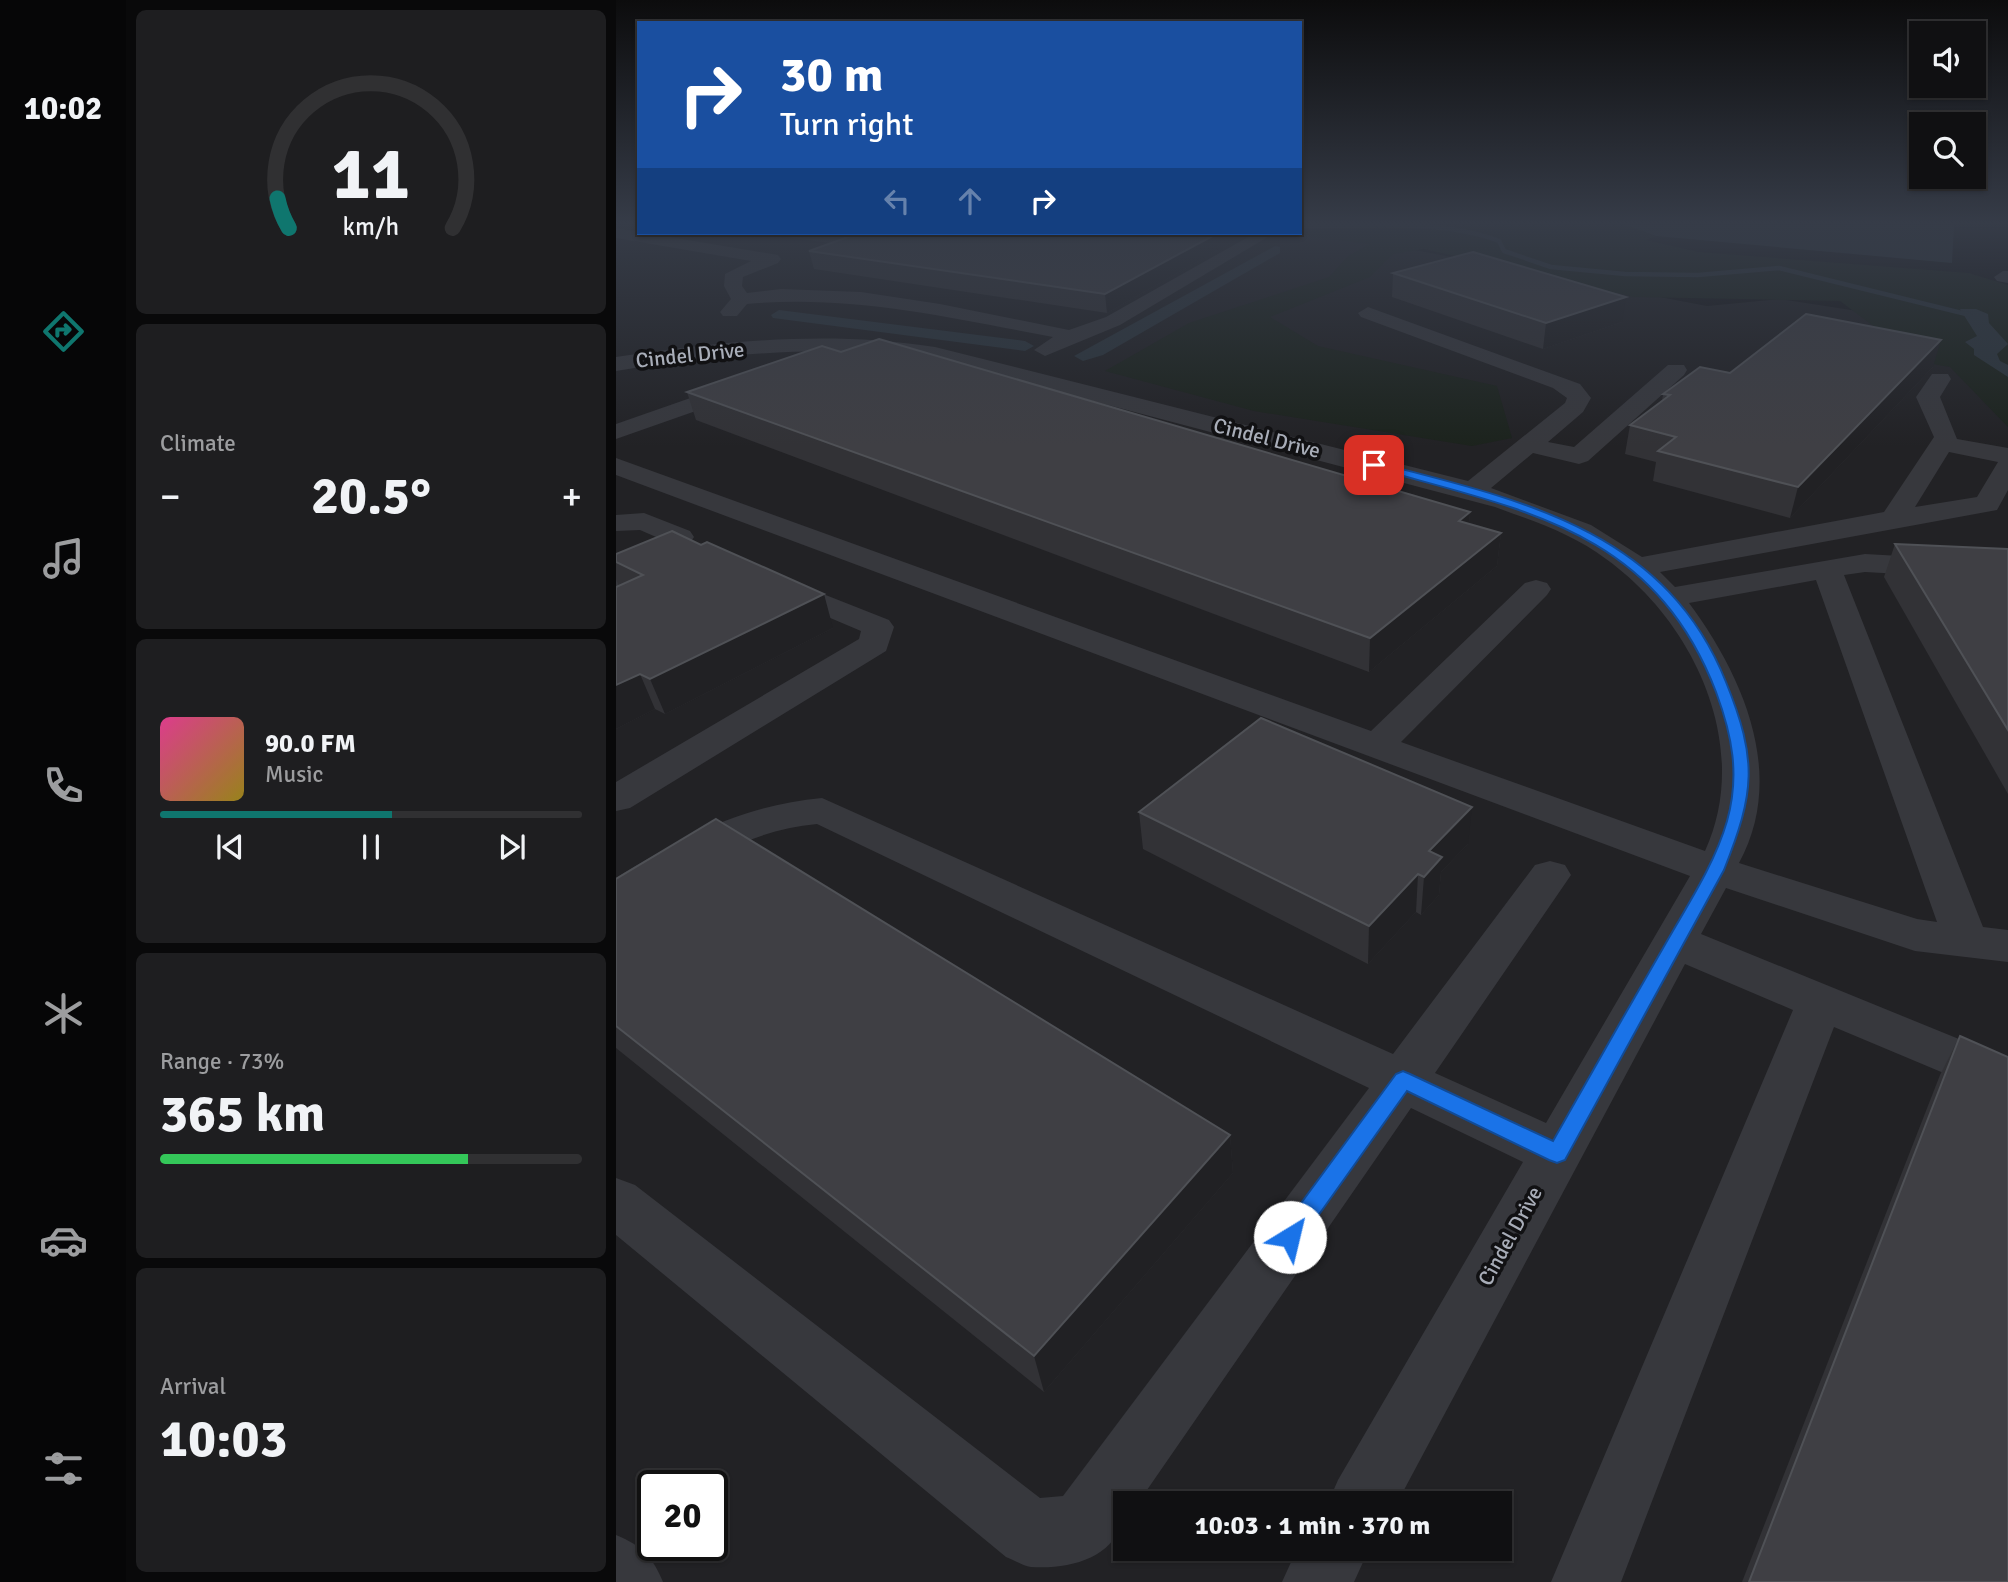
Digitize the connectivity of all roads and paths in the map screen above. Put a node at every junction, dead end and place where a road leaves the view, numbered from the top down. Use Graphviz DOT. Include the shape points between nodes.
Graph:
graph roads {
  1 [pos="741,299"];
  2 [pos="866,299"];
  3 [pos="1152,299"];
  4 [pos="1368,313"];
  5 [pos="1067,338"];
  6 [pos="720,351"];
  7 [pos="1676,370"];
  8 [pos="1006,371"];
  9 [pos="617,378"];
  10 [pos="1940,379"];
  11 [pos="755,382"];
  12 [pos="657,394"];
  13 [pos="616,408"];
  14 [pos="616,432"];
  15 [pos="1942,443"];
  16 [pos="1529,444"];
  17 [pos="2008,456"];
  18 [pos="2008,465"];
  19 [pos="616,466"];
  20 [pos="1472,491"];
  21 [pos="1894,519"];
  22 [pos="616,523"];
  23 [pos="1638,567"];
  24 [pos="1827,569"];
  25 [pos="2008,571"];
  26 [pos="752,575"];
  27 [pos="616,579"];
  28 [pos="1536,589"];
  29 [pos="1670,597"];
  30 [pos="1377,746"];
  31 [pos="616,799"];
  32 [pos="1716,870"];
  33 [pos="1550,875"];
  34 [pos="616,898"];
  35 [pos="1966,941"];
  36 [pos="1676,942"];
  37 [pos="2008,946"];
  38 [pos="1820,1002"];
  39 [pos="1403,1080"];
  40 [pos="2008,1080"];
  41 [pos="1557,1153"];
  42 [pos="616,1202"];
  43 [pos="1368,1491"];
  44 [pos="1328,1561"];
  45 [pos="616,1570"];
  46 [pos="628,1582"];
  47 [pos="1317,1582"];
  48 [pos="1586,1582"];
  1 -- 6 [label="street" via="730,312"];
  2 -- 5 [label="street" via="1059,332"];
  3 -- 5 [label="street" via="1113,321"];
  4 -- 16 [label="street" via="1573,389 1579,398 1575,407"];
  5 -- 8 [label="street"];
  6 -- 8 [label="street, Cindel Drive" via="874,345 916,349"];
  6 -- 9 [label="street, Cindel Drive"];
  7 -- 16 [label="street" via="1579,456"];
  8 -- 20 [label="street, Cindel Drive"];
  10 -- 15 [label="street" via="1928,397 1946,437"];
  11 -- 14 [label="street"];
  12 -- 13 [label="street"];
  15 -- 17 [label="street"];
  15 -- 21 [label="street"];
  16 -- 20 [label="street"];
  18 -- 21 [label="street" via="1987,504"];
  19 -- 30 [label="street"];
  20 -- 23 [label="street, Cindel Drive" via="1561,522"];
  21 -- 23 [label="street"];
  22 -- 27 [label="street" via="644,521 680,537 688,549"];
  23 -- 29 [label="street, Cindel Drive"];
  24 -- 25 [label="street" via="1865,564"];
  24 -- 29 [label="street"];
  24 -- 35 [label="street"];
  26 -- 31 [label="street" via="878,627 874,644"];
  28 -- 30 [label="street"];
  29 -- 32 [label="street, Cindel Drive" via="1712,664 1742,755 1735,821"];
  30 -- 32 [label="street"];
  32 -- 35 [label="street" via="1915,935"];
  32 -- 36 [label="street, Cindel Drive"];
  33 -- 39 [label="street"];
  34 -- 39 [label="street" via="733,827 789,812 822,811"];
  35 -- 37 [label="street"];
  36 -- 38 [label="street"];
  36 -- 41 [label="street, Cindel Drive"];
  38 -- 40 [label="street"];
  38 -- 48 [label="street"];
  39 -- 41 [label="street"];
  39 -- 42 [label="street" via="1081,1528 1030,1533"];
  41 -- 43 [label="street, Cindel Drive"];
  44 -- 47 [label="street"];
  45 -- 46 [label="street"];
}
